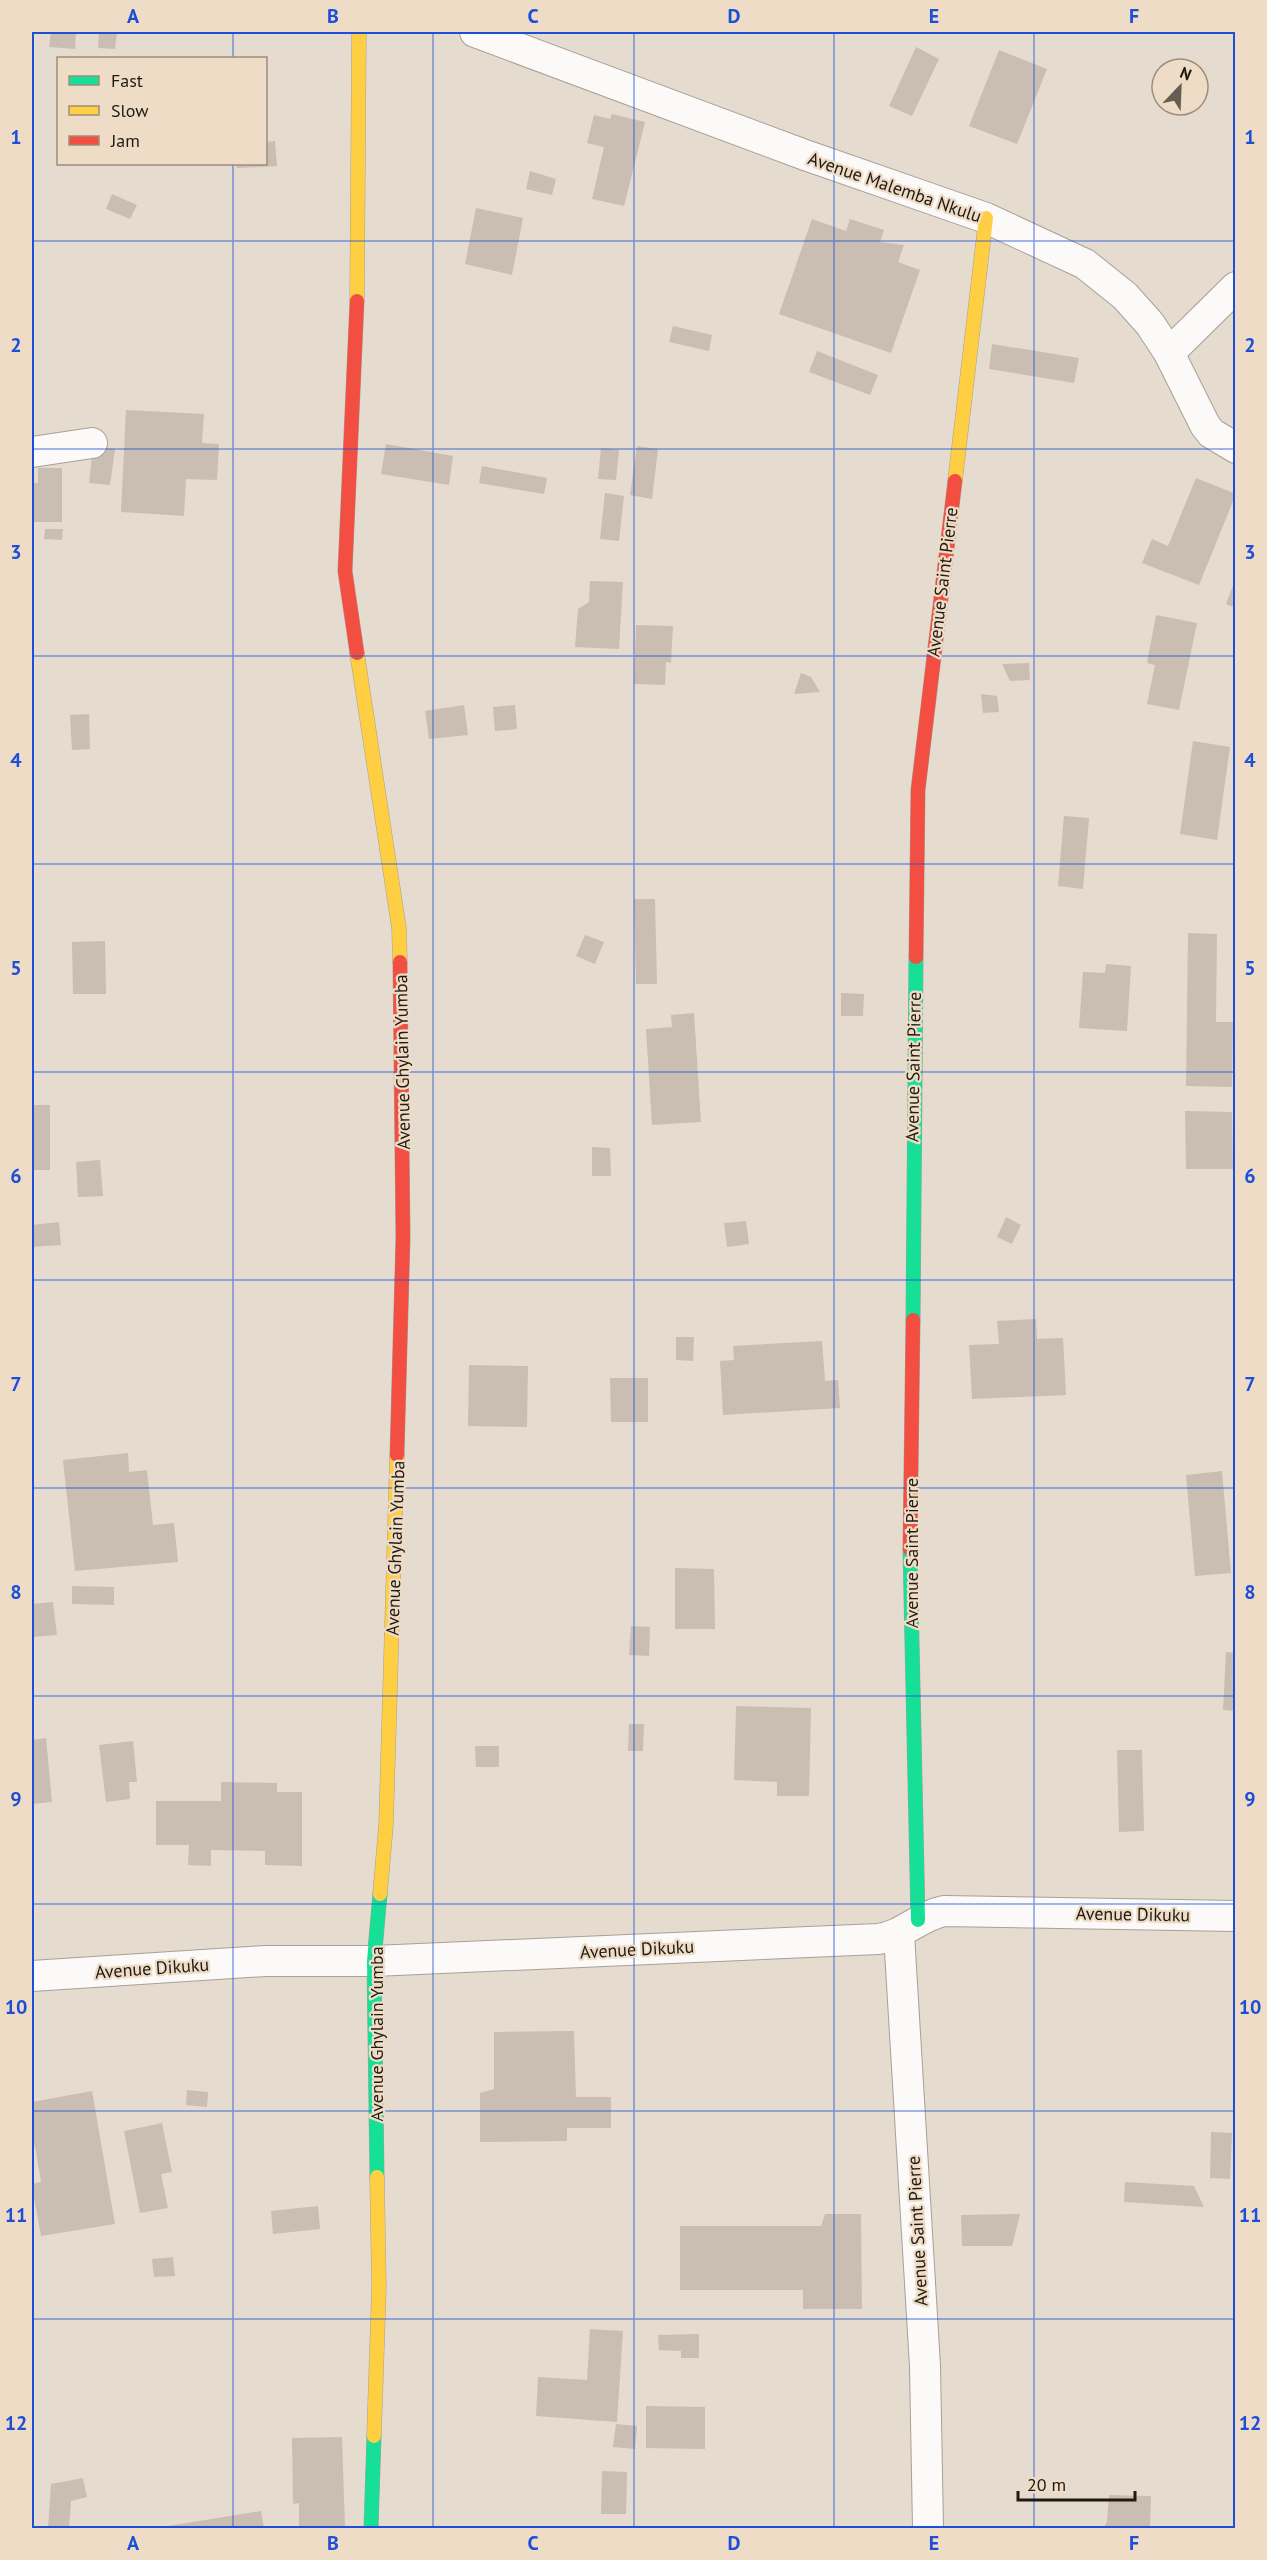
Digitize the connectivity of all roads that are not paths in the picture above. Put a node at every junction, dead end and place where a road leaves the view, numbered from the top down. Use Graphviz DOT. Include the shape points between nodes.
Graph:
graph roads {
  1 [pos="359,32"];
  2 [pos="474,32"];
  3 [pos="986,218"];
  4 [pos="1236,288"];
  5 [pos="1169,353"];
  6 [pos="92,443"];
  7 [pos="1236,448"];
  8 [pos="32,452"];
  9 [pos="1236,1916"];
  10 [pos="908,1927"];
  11 [pos="374,1961"];
  12 [pos="32,1976"];
  13 [pos="371,2529"];
  14 [pos="928,2529"];
  1 -- 11 [label="street, Avenue Ghylain Yumba" via="357,309 345,572 399,928 402,1012 403,1237 392,1661 386,1825"];
  2 -- 3 [label="street, Avenue Malemba Nkulu"];
  3 -- 5 [label="street, Avenue Malemba Nkulu" via="1085,264 1125,296"];
  3 -- 10 [label="street, Avenue Saint Pierre" via="918,790"];
  4 -- 5 [label="street"];
  5 -- 7 [label="street, Avenue Malemba Nkulu" via="1204,424 1217,438"];
  6 -- 8 [label="street"];
  9 -- 10 [label="street, Avenue Dikuku" via="944,1911 928,1914"];
  10 -- 11 [label="street, Avenue Dikuku" via="878,1939"];
  10 -- 14 [label="street, Avenue Saint Pierre"];
  11 -- 12 [label="street, Avenue Dikuku" via="255,1962"];
  11 -- 13 [label="street, Avenue Ghylain Yumba" via="379,2287"];
}
